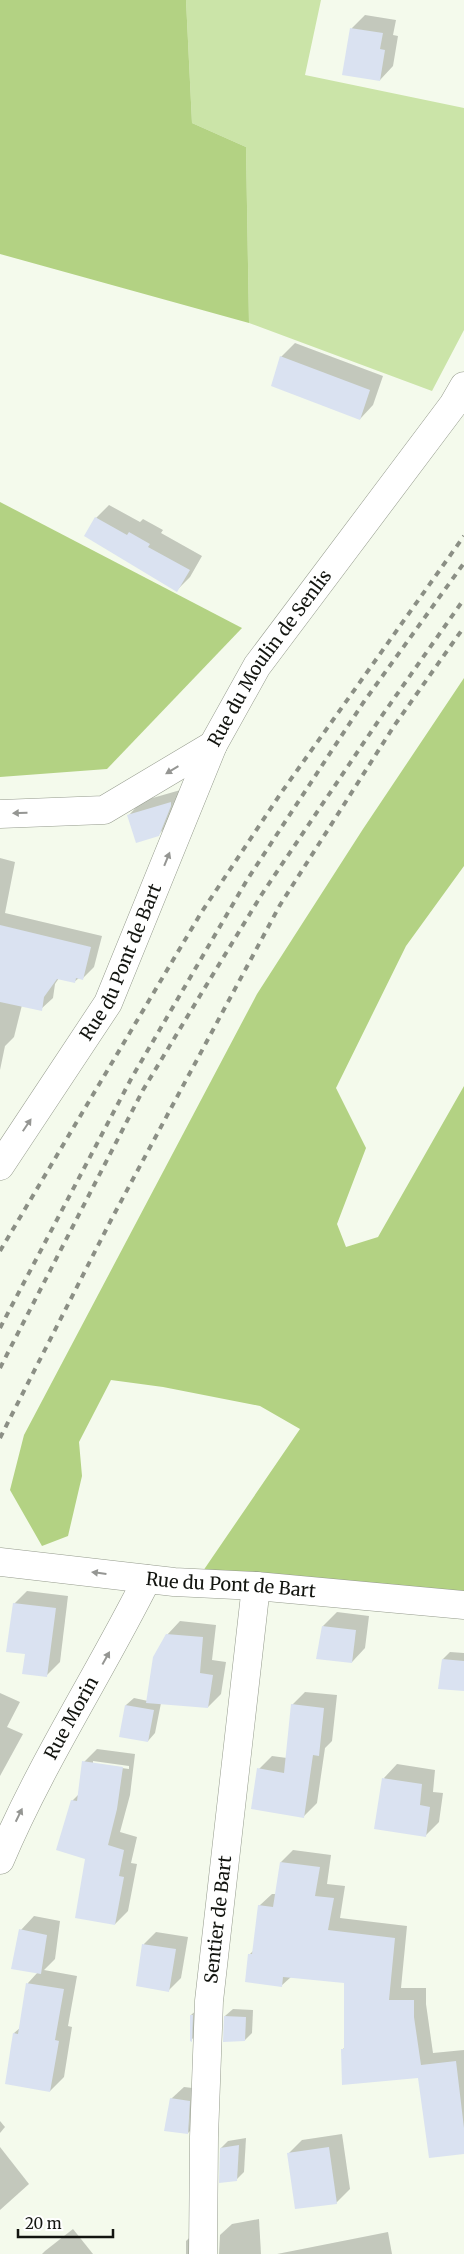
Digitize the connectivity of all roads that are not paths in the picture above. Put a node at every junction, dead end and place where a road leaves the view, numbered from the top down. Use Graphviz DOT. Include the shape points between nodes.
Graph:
graph roads {
  1 [pos="464,386"];
  2 [pos="213,745"];
  3 [pos="0,814"];
  4 [pos="0,1166"];
  5 [pos="0,1562"];
  6 [pos="147,1579"];
  7 [pos="256,1586"];
  8 [pos="464,1605"];
  9 [pos="0,1860"];
  10 [pos="203,2254"];
  1 -- 2 [label="street, Rue du Moulin de Senlis" via="257,666"];
  2 -- 3 [label="street, Rue du Moulin de Senlis, one-way" via="104,810"];
  4 -- 2 [label="street, Rue du Pont de Bart, one-way" via="108,1003"];
  6 -- 5 [label="street, Rue du Pont de Bart, one-way"];
  6 -- 7 [label="street, Rue du Pont de Bart"];
  9 -- 6 [label="street, Rue Morin, one-way" via="19,1814 118,1638"];
  7 -- 8 [label="street, Rue du Pont de Bart"];
  7 -- 10 [label="street, Sentier de Bart" via="210,2001"];
}
